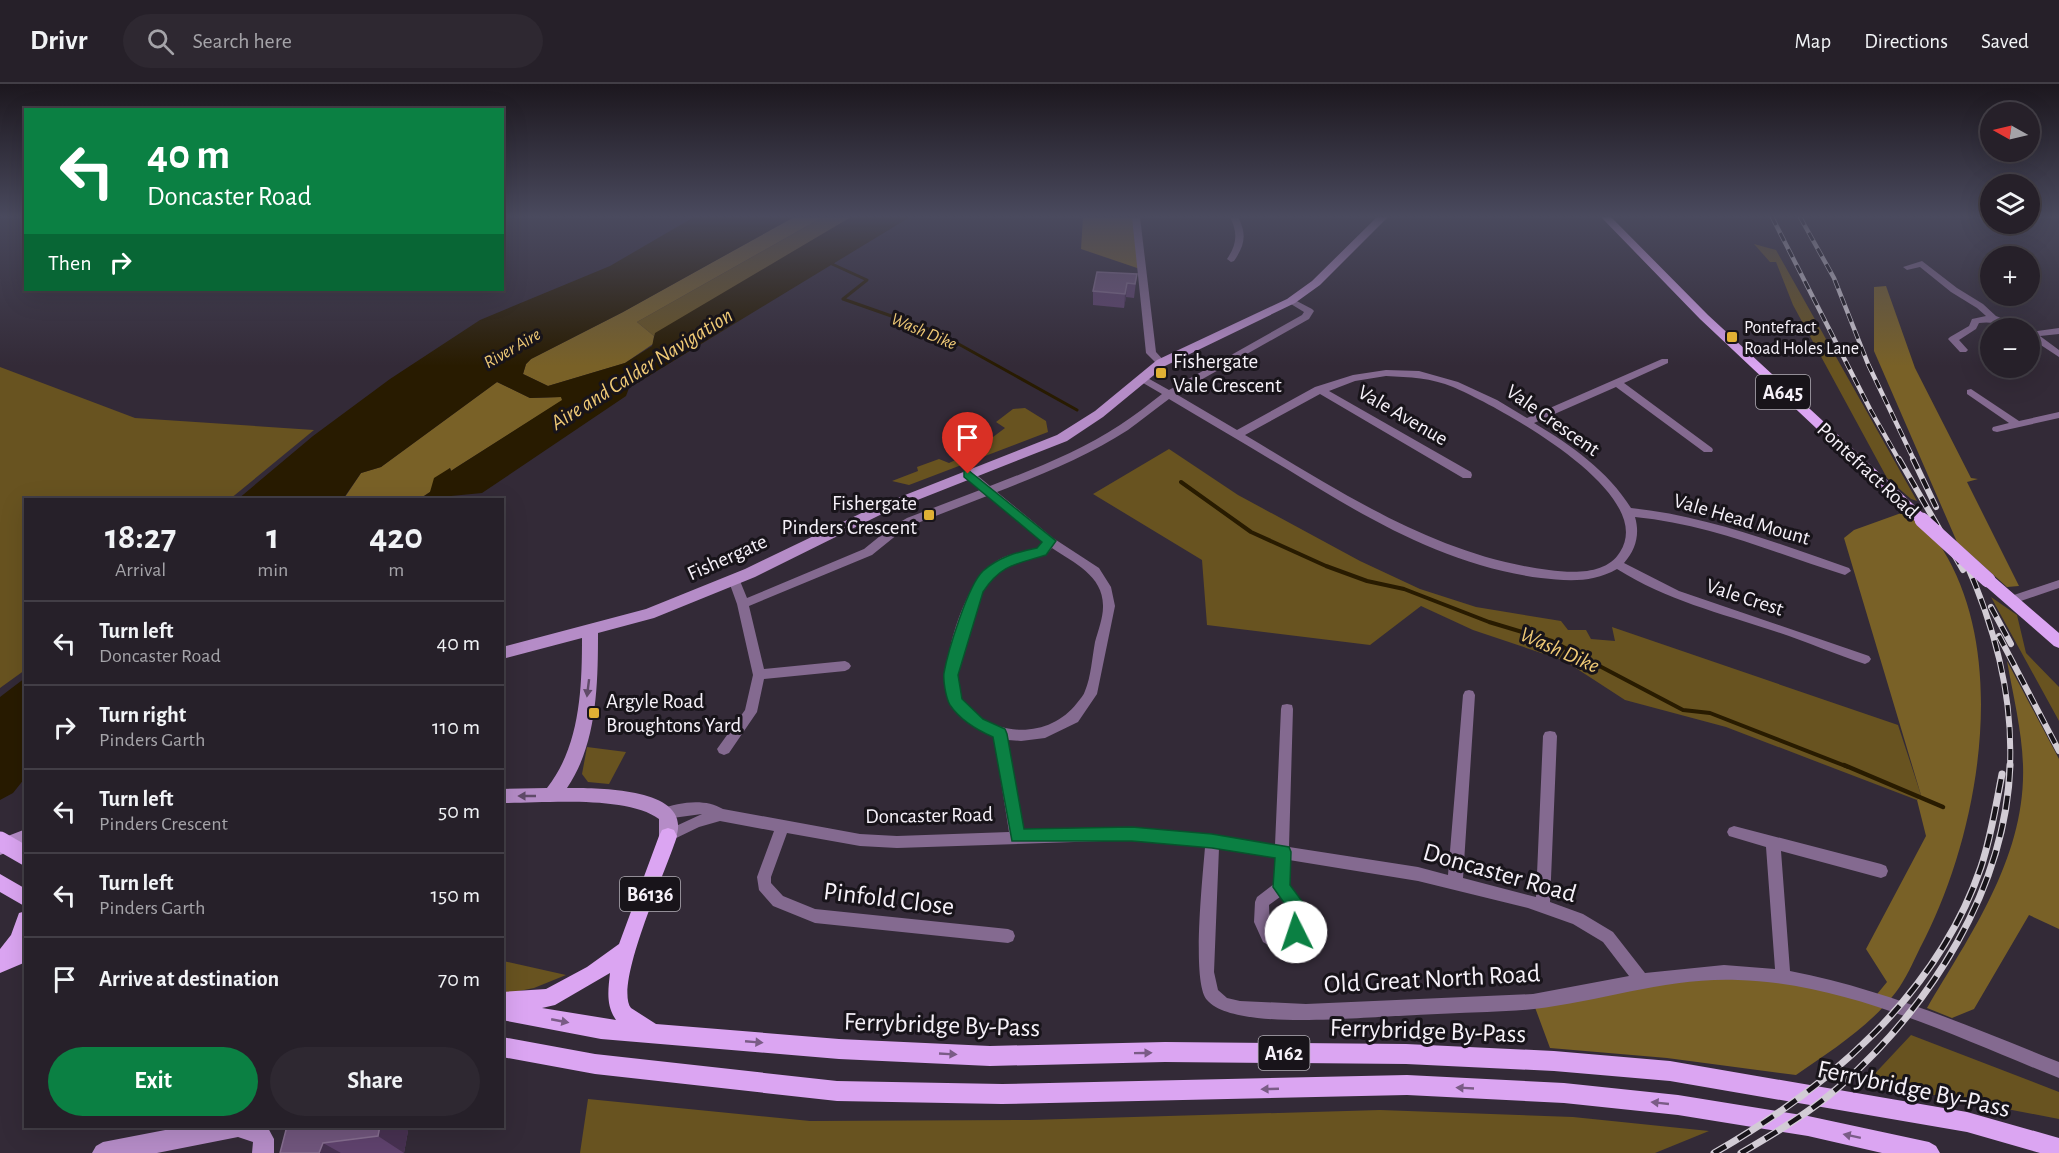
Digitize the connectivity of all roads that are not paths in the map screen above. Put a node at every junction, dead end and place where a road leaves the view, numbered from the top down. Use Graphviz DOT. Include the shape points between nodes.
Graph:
graph roads {
  1 [pos="1142,267"];
  2 [pos="1332,267"];
  3 [pos="1655,267"];
  4 [pos="1926,267"];
  5 [pos="1291,301"];
  6 [pos="1993,318"];
  7 [pos="1980,320"];
  8 [pos="2059,331"];
  9 [pos="2040,333"];
  10 [pos="2040,340"];
  11 [pos="1963,350"];
  12 [pos="2059,354"];
  13 [pos="1665,361"];
  14 [pos="1161,363"];
  15 [pos="1141,378"];
  16 [pos="1616,382"];
  17 [pos="1319,389"];
  18 [pos="1971,392"];
  19 [pos="1169,394"];
  20 [pos="2059,416"];
  21 [pos="1527,422"];
  22 [pos="2017,424"];
  23 [pos="1997,429"];
  24 [pos="1237,435"];
  25 [pos="1708,450"];
  26 [pos="968,474"];
  27 [pos="1467,475"];
  28 [pos="988,492"];
  29 [pos="1627,512"];
  30 [pos="1049,541"];
  31 [pos="1031,554"];
  32 [pos="1075,558"];
  33 [pos="1617,564"];
  34 [pos="1845,571"];
  35 [pos="734,579"];
  36 [pos="2059,584"];
  37 [pos="2012,600"];
  38 [pos="743,604"];
  39 [pos="590,630"];
  40 [pos="2059,642"];
  41 [pos="504,652"];
  42 [pos="1865,659"];
  43 [pos="845,666"];
  44 [pos="759,675"];
  45 [pos="1469,696"];
  46 [pos="1287,710"];
  47 [pos="1000,734"];
  48 [pos="1550,736"];
  49 [pos="724,749"];
  50 [pos="569,769"];
  51 [pos="504,796"];
  52 [pos="550,796"];
  53 [pos="584,796"];
  54 [pos="665,813"];
  55 [pos="720,815"];
  56 [pos="783,826"];
  57 [pos="1734,832"];
  58 [pos="668,836"];
  59 [pos="1017,836"];
  60 [pos="24,838"];
  61 [pos="0,841"];
  62 [pos="1212,841"];
  63 [pos="1773,841"];
  64 [pos="0,847"];
  65 [pos="1283,852"];
  66 [pos="24,855"];
  67 [pos="1881,871"];
  68 [pos="1455,883"];
  69 [pos="1281,887"];
  70 [pos="1543,907"];
  71 [pos="24,924"];
  72 [pos="1008,936"];
  73 [pos="626,950"];
  74 [pos="24,953"];
  75 [pos="0,964"];
  76 [pos="1783,977"];
  77 [pos="1642,981"];
  78 [pos="504,1002"];
  79 [pos="504,1010"];
  80 [pos="656,1033"];
  81 [pos="504,1047"];
  82 [pos="2059,1070"];
  83 [pos="232,1128"];
  84 [pos="244,1128"];
  85 [pos="263,1146"];
  86 [pos="2059,1148"];
  87 [pos="103,1153"];
  88 [pos="1929,1153"];
  1 -- 14 [label="street" via="1151,353"];
  2 -- 5 [label="main road, Fishergate"];
  3 -- 37 [label="main road, Pontefract Road / A645, bridge" via="1713,325"];
  4 -- 6 [label="street"];
  5 -- 14 [label="main road, Fishergate"];
  5 -- 19 [label="street" via="1309,311 1306,317"];
  7 -- 11 [label="street" via="1953,339"];
  8 -- 9 [label="street"];
  10 -- 12 [label="street"];
  13 -- 16 [label="street"];
  14 -- 15 [label="main road, Fishergate"];
  15 -- 19 [label="street"];
  15 -- 26 [label="main road, Fishergate" via="1099,414 1062,438"];
  16 -- 21 [label="street"];
  16 -- 25 [label="street"];
  17 -- 21 [label="street, Vale Crescent" via="1381,372 1430,375 1478,394"];
  17 -- 24 [label="street, Vale Crescent"];
  17 -- 27 [label="street, Vale Avenue"];
  18 -- 22 [label="street"];
  19 -- 24 [label="street"];
  19 -- 28 [label="street" via="1096,443"];
  20 -- 22 [label="street"];
  21 -- 29 [label="street, Vale Crescent" via="1580,458 1607,484"];
  22 -- 23 [label="street"];
  24 -- 33 [label="street" via="1382,522 1426,543 1510,570 1541,575 1593,574"];
  26 -- 28 [label="street"];
  26 -- 35 [label="main road, Fishergate" via="869,514"];
  28 -- 30 [label="street"];
  28 -- 38 [label="street" via="911,521 868,552"];
  29 -- 33 [label="street, Vale Crescent" via="1632,539"];
  29 -- 34 [label="street, Vale Head Mount" via="1675,518"];
  30 -- 31 [label="street" via="1042,552"];
  30 -- 32 [label="street"];
  31 -- 32 [label="street"];
  31 -- 47 [label="street" via="1000,565 981,584 951,675 955,701 978,724"];
  32 -- 47 [label="street" via="1095,572 1105,587 1109,606 1091,694 1073,718 1046,733"];
  33 -- 42 [label="street, Vale Crest" via="1633,575 1711,609"];
  35 -- 38 [label="street"];
  35 -- 39 [label="main road, Fishergate" via="649,615"];
  36 -- 37 [label="street"];
  37 -- 40 [label="main road, Pontefract Road / A645"];
  38 -- 44 [label="street"];
  39 -- 41 [label="main road, Fishergate"];
  39 -- 50 [label="main road, one-way" via="589,686"];
  43 -- 44 [label="street"];
  44 -- 49 [label="street" via="751,712"];
  45 -- 68 [label="street"];
  46 -- 65 [label="street"];
  47 -- 59 [label="street"];
  48 -- 70 [label="street"];
  50 -- 52 [label="main road"];
  50 -- 53 [label="main road" via="572,785"];
  52 -- 51 [label="main road, one-way"];
  52 -- 53 [label="main road"];
  53 -- 54 [label="main road" via="650,802"];
  54 -- 55 [label="street, Doncaster Road" via="705,808"];
  54 -- 58 [label="main road, B6136"];
  55 -- 56 [label="street, Doncaster Road"];
  55 -- 58 [label="street, Doncaster Road"];
  56 -- 59 [label="street, Doncaster Road" via="860,840 897,842"];
  56 -- 72 [label="street, Pinfold Close" via="764,877 764,885 778,901 815,916"];
  57 -- 63 [label="street"];
  58 -- 73 [label="main road, B6136"];
  59 -- 62 [label="street, Doncaster Road" via="1132,834"];
  60 -- 64 [label="main road"];
  61 -- 66 [label="main road, bridge"];
  62 -- 65 [label="street, Doncaster Road"];
  62 -- 77 [label="street, Old Great North Road" via="1206,972 1211,994 1223,1004 1306,1012 1533,1002"];
  63 -- 67 [label="street"];
  63 -- 76 [label="street"];
  65 -- 68 [label="street, Doncaster Road"];
  65 -- 69 [label="street"];
  68 -- 70 [label="street, Doncaster Road"];
  70 -- 77 [label="street, Doncaster Road" via="1578,919 1608,937"];
  71 -- 75 [label="main road" via="18,940"];
  73 -- 78 [label="main road" via="594,974 548,998"];
  73 -- 80 [label="main road" via="617,981 620,1009 629,1020"];
  74 -- 75 [label="main road"];
  76 -- 77 [label="street" via="1692,974"];
  76 -- 82 [label="street" via="1874,1000"];
  79 -- 80 [label="main road, Ferrybridge By-Pass / A162, one-way" via="601,1029"];
  80 -- 86 [label="main road, Ferrybridge By-Pass / A162, one-way" via="839,1049 990,1056 1239,1052 1554,1061 1670,1071 1795,1091 1967,1122"];
  88 -- 81 [label="main road, A162, one-way" via="1796,1124 1564,1093 1407,1085 1002,1094 837,1091 595,1064"];
  83 -- 87 [label="main road"];
  84 -- 85 [label="main road" via="252,1129"];
}
